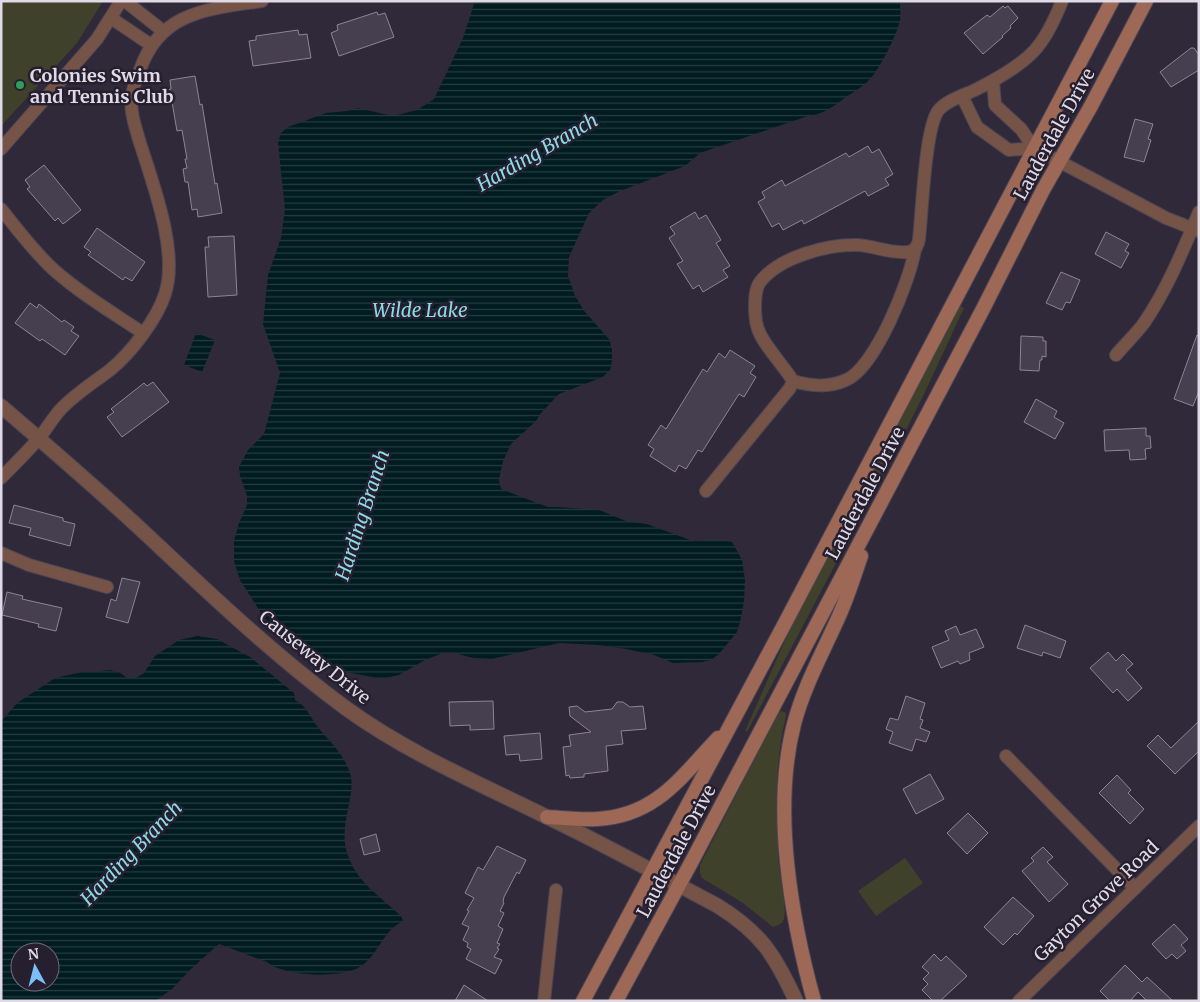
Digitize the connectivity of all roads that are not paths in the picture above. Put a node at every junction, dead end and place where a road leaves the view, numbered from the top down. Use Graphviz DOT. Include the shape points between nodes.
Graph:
graph roads {
  1 [pos="121,1"];
  2 [pos="125,1"];
  3 [pos="262,1"];
  4 [pos="1062,1"];
  5 [pos="1112,1"];
  6 [pos="1146,1"];
  7 [pos="111,18"];
  8 [pos="163,31"];
  9 [pos="151,45"];
  10 [pos="993,81"];
  11 [pos="962,96"];
  12 [pos="1034,148"];
  13 [pos="1,149"];
  14 [pos="1059,162"];
  15 [pos="1,209"];
  16 [pos="1199,212"];
  17 [pos="1195,230"];
  18 [pos="915,249"];
  19 [pos="143,333"];
  20 [pos="1116,355"];
  21 [pos="792,381"];
  22 [pos="1,406"];
  23 [pos="38,438"];
  24 [pos="1,478"];
  25 [pos="706,490"];
  26 [pos="882,502"];
  27 [pos="1,553"];
  28 [pos="107,587"];
  29 [pos="730,725"];
  30 [pos="1006,756"];
  31 [pos="547,817"];
  32 [pos="1199,826"];
  33 [pos="651,871"];
  34 [pos="679,886"];
  35 [pos="1135,888"];
  36 [pos="556,890"];
  37 [pos="544,1001"];
  38 [pos="583,1001"];
  39 [pos="616,1001"];
  40 [pos="796,1001"];
  41 [pos="814,1001"];
  42 [pos="1019,1001"];
  1 -- 7 [label="street"];
  2 -- 8 [label="street"];
  3 -- 8 [label="street" via="204,11 179,20"];
  4 -- 10 [label="street" via="1052,25 1034,51"];
  5 -- 12 [label="main road, Lauderdale Drive"];
  6 -- 14 [label="main road, Lauderdale Drive"];
  7 -- 9 [label="street"];
  7 -- 13 [label="street"];
  8 -- 9 [label="street"];
  9 -- 19 [label="street" via="132,96 132,109 165,228 168,277 166,293"];
  10 -- 11 [label="street"];
  10 -- 12 [label="street" via="995,105 1021,129"];
  11 -- 12 [label="street" via="977,127 1009,150"];
  11 -- 18 [label="street" via="944,104 933,122 919,239"];
  12 -- 14 [label="street"];
  12 -- 29 [label="main road, Lauderdale Drive"];
  14 -- 17 [label="street"];
  14 -- 26 [label="main road, Lauderdale Drive"];
  15 -- 19 [label="street" via="55,271"];
  16 -- 17 [label="street"];
  17 -- 20 [label="street" via="1164,291 1143,324"];
  18 -- 21 [label="street" via="913,263 885,331 859,371 833,385 816,386"];
  18 -- 21 [label="street" via="905,252 858,245 836,247 790,259 759,283 755,316 759,333"];
  19 -- 23 [label="street" via="111,369 60,410"];
  21 -- 25 [label="street" via="790,388"];
  22 -- 23 [label="street, Causeway Drive"];
  23 -- 24 [label="street"];
  23 -- 31 [label="street, Causeway Drive" via="237,618 347,708 378,730 435,762"];
  26 -- 34 [label="main road, Lauderdale Drive"];
  26 -- 41 [label="main road" via="840,614 806,687 788,755 785,804 789,877 797,931"];
  27 -- 28 [label="street"];
  29 -- 31 [label="main road" via="673,786 638,810 596,819"];
  29 -- 33 [label="main road, Lauderdale Drive"];
  30 -- 35 [label="street"];
  31 -- 33 [label="street, Causeway Drive"];
  32 -- 35 [label="street, Gayton Grove Road"];
  33 -- 34 [label="street, Causeway Drive"];
  33 -- 38 [label="main road, Lauderdale Drive"];
  34 -- 39 [label="main road, Lauderdale Drive"];
  34 -- 40 [label="street, Causeway Drive" via="745,923 779,966"];
  35 -- 42 [label="street, Gayton Grove Road"];
  36 -- 37 [label="street"];
}
